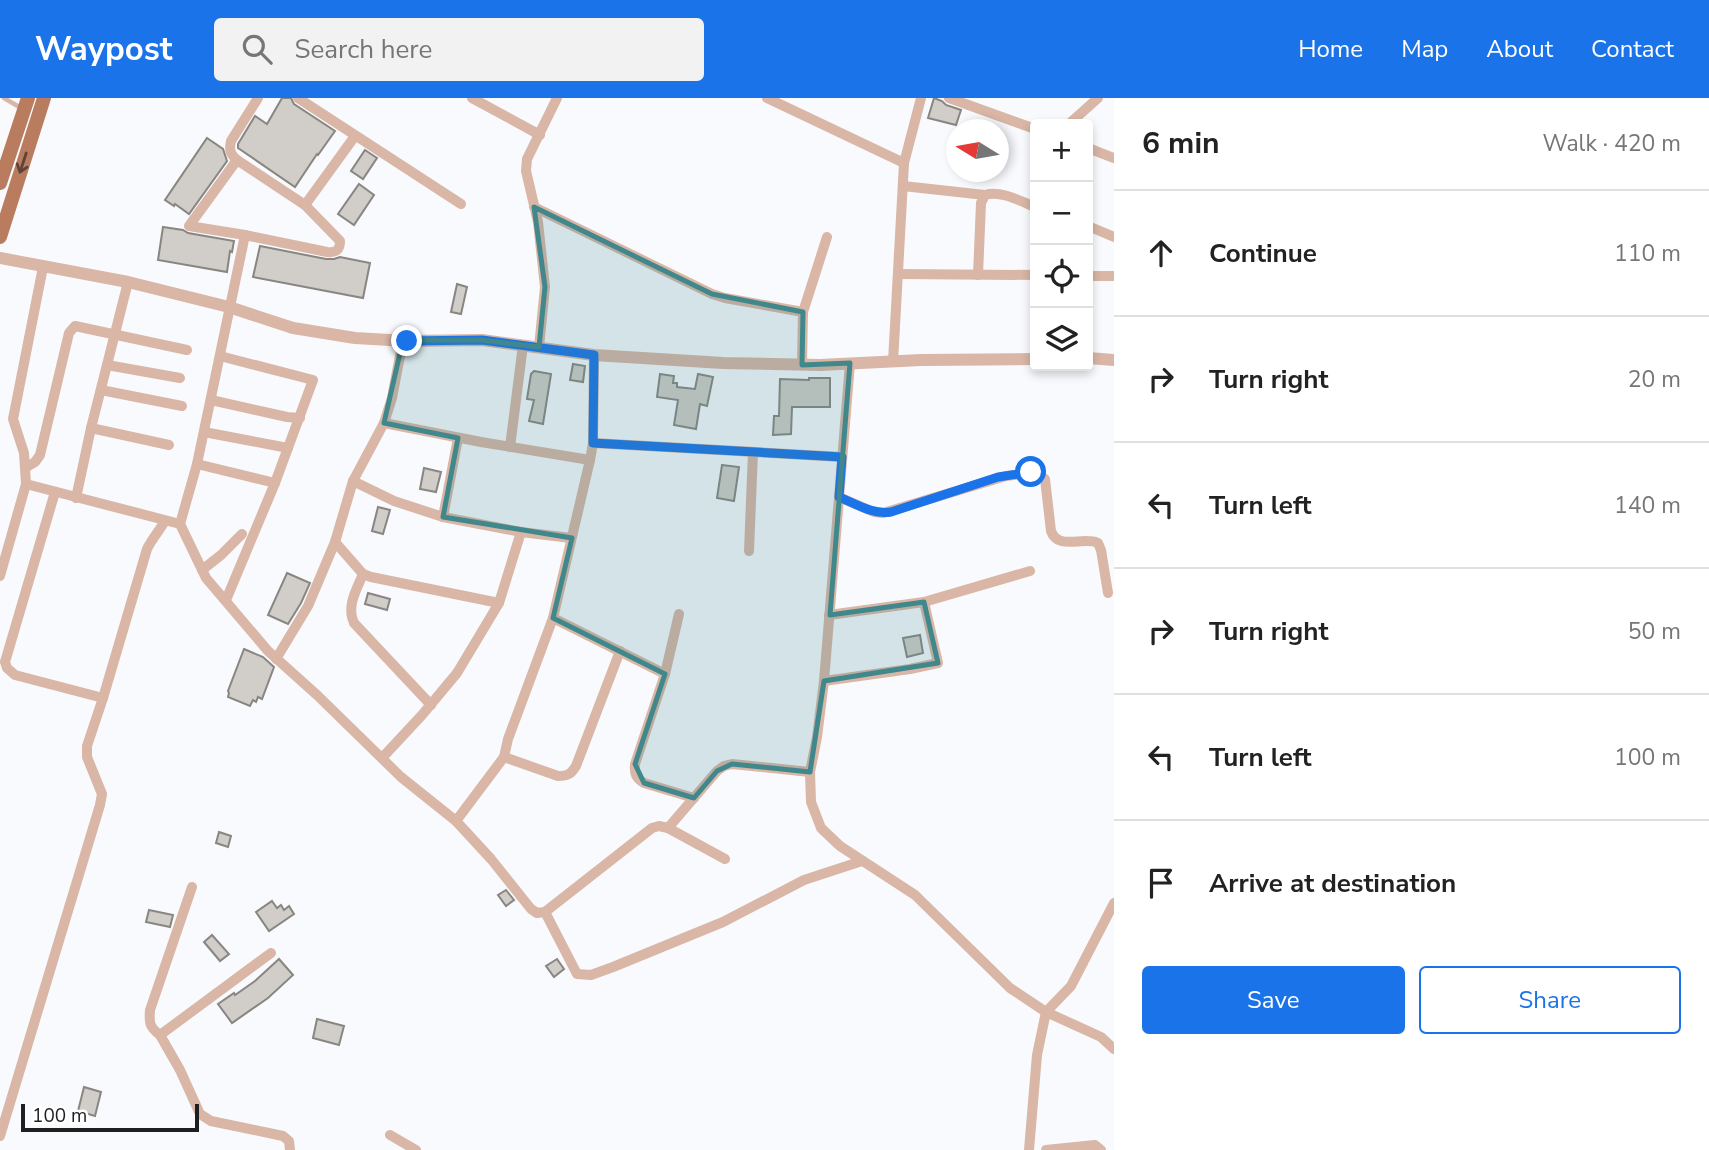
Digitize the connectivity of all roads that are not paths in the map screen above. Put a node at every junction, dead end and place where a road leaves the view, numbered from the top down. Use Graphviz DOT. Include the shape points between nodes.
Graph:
graph roads {
  1 [pos="4,98"];
  2 [pos="44,98"];
  3 [pos="258,98"];
  4 [pos="298,98"];
  5 [pos="472,98"];
  6 [pos="557,98"];
  7 [pos="767,98"];
  8 [pos="921,98"];
  9 [pos="948,98"];
  10 [pos="1098,98"];
  11 [pos="26,104"];
  12 [pos="1075,119"];
  13 [pos="1030,127"];
  14 [pos="540,135"];
  15 [pos="355,136"];
  16 [pos="1093,150"];
  17 [pos="1114,158"];
  18 [pos="237,160"];
  19 [pos="904,163"];
  20 [pos="0,183"];
  21 [pos="903,186"];
  22 [pos="985,195"];
  23 [pos="461,204"];
  24 [pos="305,205"];
  25 [pos="1030,205"];
  26 [pos="534,207"];
  27 [pos="1093,228"];
  28 [pos="245,235"];
  29 [pos="0,237"];
  30 [pos="827,237"];
  31 [pos="1114,237"];
  32 [pos="0,258"];
  33 [pos="43,267"];
  34 [pos="898,274"];
  35 [pos="978,275"];
  36 [pos="1030,275"];
  37 [pos="1093,276"];
  38 [pos="1114,276"];
  39 [pos="128,282"];
  40 [pos="229,307"];
  41 [pos="803,312"];
  42 [pos="114,335"];
  43 [pos="403,340"];
  44 [pos="523,345"];
  45 [pos="539,347"];
  46 [pos="187,350"];
  47 [pos="594,355"];
  48 [pos="220,356"];
  49 [pos="1093,358"];
  50 [pos="1030,359"];
  51 [pos="1114,360"];
  52 [pos="893,362"];
  53 [pos="850,363"];
  54 [pos="107,365"];
  55 [pos="802,365"];
  56 [pos="180,377"];
  57 [pos="101,390"];
  58 [pos="211,400"];
  59 [pos="182,406"];
  60 [pos="287,417"];
  61 [pos="300,418"];
  62 [pos="384,423"];
  63 [pos="91,428"];
  64 [pos="204,432"];
  65 [pos="293,434"];
  66 [pos="458,438"];
  67 [pos="593,443"];
  68 [pos="169,445"];
  69 [pos="510,447"];
  70 [pos="288,448"];
  71 [pos="753,452"];
  72 [pos="842,457"];
  73 [pos="590,460"];
  74 [pos="197,464"];
  75 [pos="25,468"];
  76 [pos="353,481"];
  77 [pos="275,482"];
  78 [pos="26,484"];
  79 [pos="55,492"];
  80 [pos="839,497"];
  81 [pos="76,498"];
  82 [pos="443,517"];
  83 [pos="165,521"];
  84 [pos="180,524"];
  85 [pos="521,533"];
  86 [pos="242,534"];
  87 [pos="571,538"];
  88 [pos="335,542"];
  89 [pos="749,551"];
  90 [pos="202,570"];
  91 [pos="1030,571"];
  92 [pos="363,574"];
  93 [pos="0,576"];
  94 [pos="1108,593"];
  95 [pos="226,600"];
  96 [pos="923,602"];
  97 [pos="499,603"];
  98 [pos="679,614"];
  99 [pos="829,615"];
  100 [pos="553,618"];
  101 [pos="620,651"];
  102 [pos="276,659"];
  103 [pos="665,674"];
  104 [pos="824,681"];
  105 [pos="103,698"];
  106 [pos="431,705"];
  107 [pos="504,757"];
  108 [pos="382,758"];
  109 [pos="810,772"];
  110 [pos="694,798"];
  111 [pos="456,821"];
  112 [pos="668,828"];
  113 [pos="725,859"];
  114 [pos="862,861"];
  115 [pos="192,887"];
  116 [pos="1114,904"];
  117 [pos="545,912"];
  118 [pos="271,953"];
  119 [pos="1046,1012"];
  120 [pos="160,1035"];
  121 [pos="1114,1049"];
  122 [pos="390,1135"];
  123 [pos="0,1136"];
  124 [pos="290,1150"];
  125 [pos="416,1150"];
  126 [pos="1029,1150"];
  127 [pos="1046,1150"];
  128 [pos="1101,1150"];
  1 -- 11 [label="lane"];
  2 -- 29 [label="main road, one-way"];
  3 -- 18 [label="street" via="231,141 231,155"];
  4 -- 15 [label="street"];
  5 -- 14 [label="street"];
  6 -- 14 [label="street"];
  7 -- 19 [label="street"];
  8 -- 19 [label="street"];
  9 -- 13 [label="street"];
  10 -- 12 [label="street"];
  11 -- 20 [label="main road"];
  14 -- 26 [label="street" via="526,170"];
  15 -- 23 [label="street"];
  15 -- 24 [label="street"];
  16 -- 17 [label="street"];
  18 -- 24 [label="street"];
  18 -- 28 [label="street" via="189,226"];
  19 -- 21 [label="street"];
  21 -- 22 [label="street"];
  21 -- 34 [label="street"];
  22 -- 25 [label="street" via="993,192"];
  22 -- 35 [label="street"];
  24 -- 28 [label="street" via="341,241 334,253"];
  26 -- 41 [label="street" via="712,294"];
  26 -- 45 [label="street" via="545,287"];
  27 -- 31 [label="street"];
  28 -- 40 [label="street"];
  30 -- 41 [label="street"];
  32 -- 33 [label="street"];
  33 -- 39 [label="street"];
  33 -- 75 [label="street" via="13,419"];
  34 -- 35 [label="street"];
  34 -- 52 [label="street"];
  35 -- 36 [label="street"];
  37 -- 38 [label="street"];
  39 -- 40 [label="street"];
  39 -- 42 [label="street"];
  40 -- 43 [label="street" via="297,329"];
  40 -- 48 [label="street"];
  41 -- 55 [label="street"];
  42 -- 46 [label="street"];
  42 -- 54 [label="street"];
  42 -- 75 [label="street" via="71,328 40,455"];
  43 -- 44 [label="street"];
  43 -- 62 [label="street"];
  44 -- 45 [label="street"];
  44 -- 69 [label="street"];
  45 -- 47 [label="street"];
  47 -- 55 [label="street"];
  47 -- 67 [label="street"];
  48 -- 58 [label="street"];
  48 -- 61 [label="street" via="313,380"];
  49 -- 51 [label="street"];
  50 -- 52 [label="street"];
  52 -- 53 [label="street"];
  53 -- 55 [label="street"];
  53 -- 72 [label="street"];
  54 -- 56 [label="street"];
  54 -- 57 [label="street"];
  57 -- 59 [label="street"];
  57 -- 63 [label="street"];
  58 -- 60 [label="street"];
  58 -- 64 [label="street"];
  60 -- 61 [label="street"];
  60 -- 65 [label="street"];
  61 -- 65 [label="street"];
  62 -- 66 [label="street"];
  62 -- 76 [label="street"];
  63 -- 68 [label="street"];
  63 -- 81 [label="street"];
  64 -- 70 [label="street"];
  64 -- 74 [label="street"];
  65 -- 70 [label="street"];
  66 -- 69 [label="street"];
  66 -- 82 [label="street"];
  67 -- 71 [label="street"];
  67 -- 73 [label="street"];
  69 -- 73 [label="street"];
  70 -- 77 [label="street"];
  71 -- 72 [label="street"];
  71 -- 89 [label="street"];
  72 -- 80 [label="street"];
  73 -- 87 [label="street"];
  74 -- 77 [label="street"];
  74 -- 84 [label="street"];
  75 -- 78 [label="street"];
  76 -- 82 [label="street"];
  76 -- 88 [label="street"];
  77 -- 95 [label="street"];
  78 -- 79 [label="street"];
  78 -- 93 [label="street"];
  79 -- 81 [label="street"];
  79 -- 105 [label="street" via="5,662 16,675"];
  80 -- 94 [label="street" via="883,513 1006,475 1039,474 1045,479 1054,537 1059,542 1098,543"];
  80 -- 99 [label="street"];
  81 -- 83 [label="street"];
  82 -- 85 [label="street"];
  83 -- 84 [label="street"];
  83 -- 105 [label="street" via="147,549"];
  84 -- 90 [label="street"];
  85 -- 87 [label="street"];
  85 -- 97 [label="street"];
  86 -- 90 [label="street"];
  87 -- 100 [label="street"];
  88 -- 92 [label="street"];
  88 -- 102 [label="street" via="308,606"];
  90 -- 95 [label="street"];
  91 -- 96 [label="street"];
  92 -- 97 [label="street"];
  92 -- 106 [label="street" via="350,608 354,623"];
  95 -- 102 [label="street"];
  96 -- 99 [label="street"];
  96 -- 104 [label="street" via="938,663"];
  97 -- 106 [label="street" via="457,673"];
  98 -- 103 [label="street"];
  99 -- 104 [label="street"];
  100 -- 101 [label="street"];
  100 -- 107 [label="street"];
  101 -- 103 [label="street"];
  101 -- 107 [label="street" via="572,773 558,776"];
  102 -- 108 [label="street"];
  103 -- 110 [label="street" via="634,772 644,783"];
  104 -- 109 [label="street"];
  105 -- 123 [label="street" via="87,757 102,794 100,805"];
  106 -- 108 [label="street"];
  107 -- 111 [label="street"];
  108 -- 111 [label="street"];
  109 -- 110 [label="street" via="732,764 717,771"];
  109 -- 114 [label="street" via="811,802 821,828"];
  110 -- 112 [label="street"];
  111 -- 117 [label="street" via="531,909"];
  112 -- 113 [label="street"];
  112 -- 117 [label="street" via="652,828"];
  114 -- 117 [label="street" via="804,880 723,922 591,975 578,974"];
  114 -- 119 [label="street" via="915,895 1010,988"];
  115 -- 120 [label="street" via="150,1010 151,1029"];
  116 -- 119 [label="street" via="1071,986"];
  118 -- 120 [label="street"];
  119 -- 121 [label="street" via="1101,1037"];
  119 -- 126 [label="street" via="1037,1055"];
  120 -- 124 [label="street" via="200,1114 211,1121 283,1136"];
  122 -- 125 [label="street"];
  127 -- 128 [label="street" via="1095,1145"];
}
